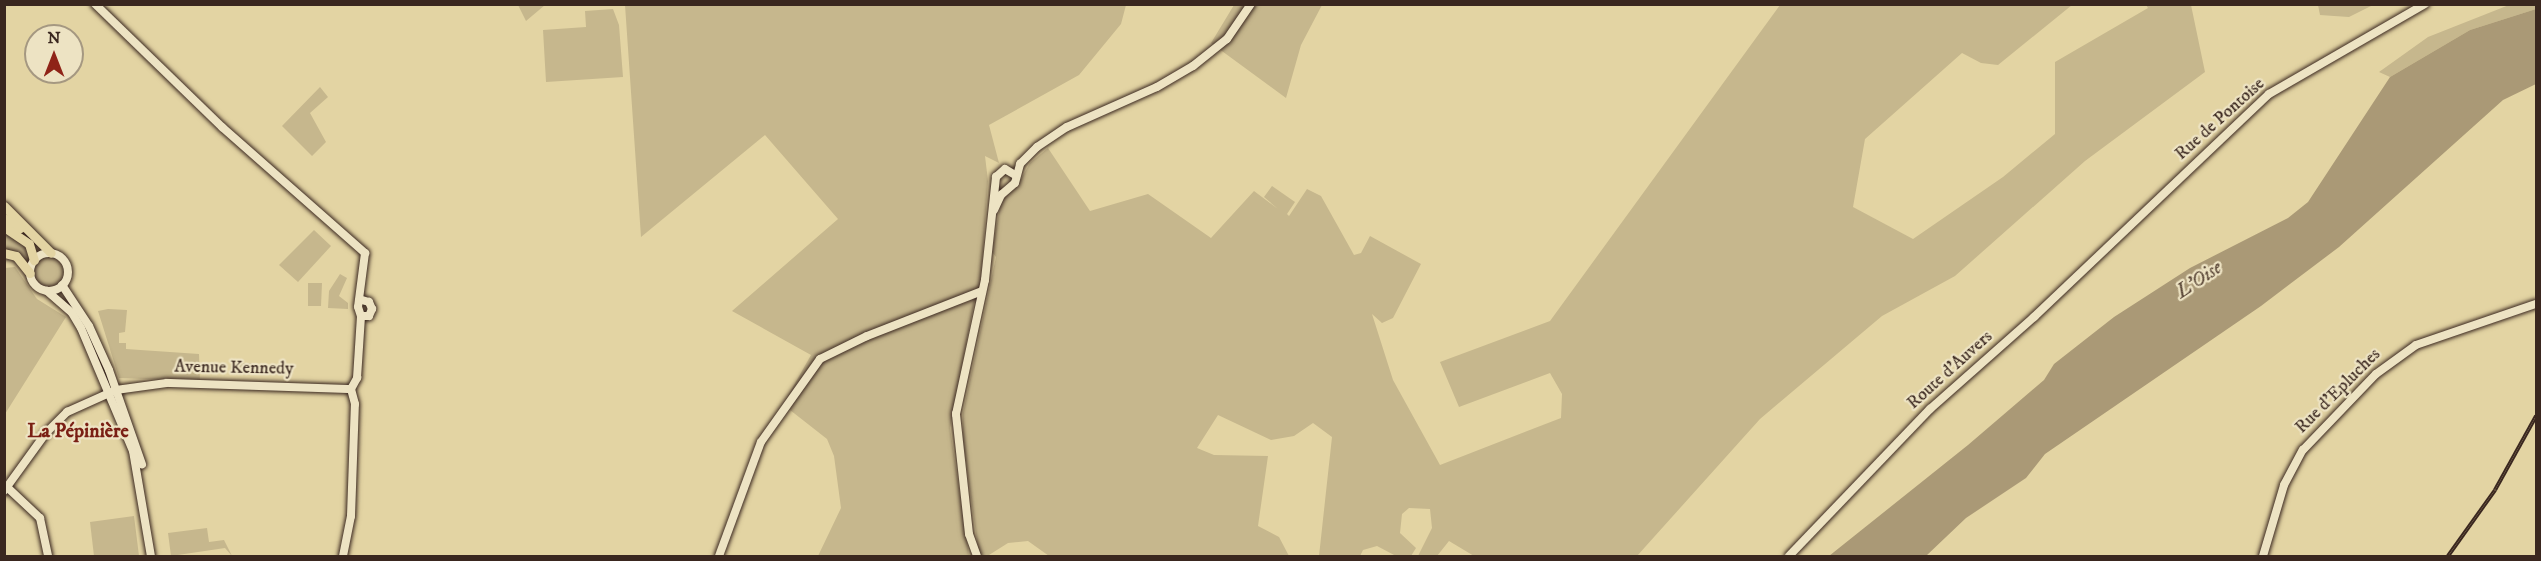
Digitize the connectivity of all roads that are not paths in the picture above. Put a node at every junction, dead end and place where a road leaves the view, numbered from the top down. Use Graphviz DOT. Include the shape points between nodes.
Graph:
graph roads {
  1 [pos="95,4"];
  2 [pos="1251,4"];
  3 [pos="2425,4"];
  4 [pos="1225,38"];
  5 [pos="1006,169"];
  6 [pos="1015,175"];
  7 [pos="996,181"];
  8 [pos="1006,189"];
  9 [pos="4,206"];
  10 [pos="2140,215"];
  11 [pos="4,218"];
  12 [pos="990,222"];
  13 [pos="4,227"];
  14 [pos="25,230"];
  15 [pos="4,253"];
  16 [pos="51,253"];
  17 [pos="34,260"];
  18 [pos="30,273"];
  19 [pos="62,285"];
  20 [pos="47,291"];
  21 [pos="982,291"];
  22 [pos="362,300"];
  23 [pos="2536,304"];
  24 [pos="361,316"];
  25 [pos="99,365"];
  26 [pos="109,370"];
  27 [pos="139,385"];
  28 [pos="351,389"];
  29 [pos="112,391"];
  30 [pos="99,395"];
  31 [pos="124,420"];
  32 [pos="132,431"];
  33 [pos="6,490"];
  34 [pos="48,556"];
  35 [pos="153,556"];
  36 [pos="344,556"];
  37 [pos="718,556"];
  38 [pos="976,556"];
  39 [pos="1789,556"];
  40 [pos="2263,556"];
  1 -- 22 [label="main road" via="222,127 365,254"];
  2 -- 4 [label="main road"];
  3 -- 10 [label="main road, Rue de Pontoise" via="2269,94"];
  4 -- 5 [label="main road" via="1168,76 1049,132"];
  4 -- 6 [label="main road" via="1170,80 1051,136 1024,159"];
  5 -- 6 [label="main road"];
  5 -- 7 [label="main road" via="998,173"];
  6 -- 8 [label="main road" via="1014,185"];
  7 -- 8 [label="main road"];
  7 -- 12 [label="main road"];
  8 -- 12 [label="main road"];
  9 -- 14 [label="main road"];
  10 -- 39 [label="main road, Route d'Auvers" via="1930,408"];
  11 -- 14 [label="main road"];
  12 -- 21 [label="main road"];
  13 -- 17 [label="main road" via="29,244"];
  14 -- 16 [label="main road"];
  15 -- 18 [label="main road" via="16,256"];
  16 -- 17 [label="main road"];
  16 -- 19 [label="main road" via="67,267"];
  17 -- 18 [label="main road"];
  18 -- 20 [label="main road" via="35,285"];
  19 -- 20 [label="main road"];
  19 -- 26 [label="main road" via="89,326"];
  20 -- 25 [label="main road" via="72,313"];
  21 -- 37 [label="main road" via="867,336 820,359 761,442"];
  21 -- 38 [label="main road" via="955,428 970,541"];
  22 -- 24 [label="main road" via="358,307"];
  22 -- 24 [label="main road" via="369,302 372,309 369,316"];
  23 -- 40 [label="main road, Rue d'Epluches" via="2416,345 2376,374 2303,450 2284,486"];
  24 -- 28 [label="main road" via="357,378"];
  25 -- 29 [label="main road"];
  25 -- 30 [label="main road"];
  26 -- 27 [label="main road" via="123,383"];
  26 -- 29 [label="main road"];
  27 -- 28 [label="main road, Avenue Kennedy"];
  27 -- 29 [label="main road, Avenue Kennedy"];
  27 -- 31 [label="main road" via="125,397"];
  28 -- 36 [label="main road" via="356,404 352,507"];
  29 -- 30 [label="main road, Avenue Kennedy"];
  29 -- 31 [label="main road"];
  29 -- 32 [label="main road"];
  30 -- 31 [label="main road"];
  30 -- 33 [label="main road, Avenue Kennedy" via="60,419"];
  31 -- 32 [label="main road"];
  31 -- 35 [label="main road" via="140,478"];
  32 -- 35 [label="main road" via="142,463"];
  33 -- 34 [label="main road" via="40,518"];
}
